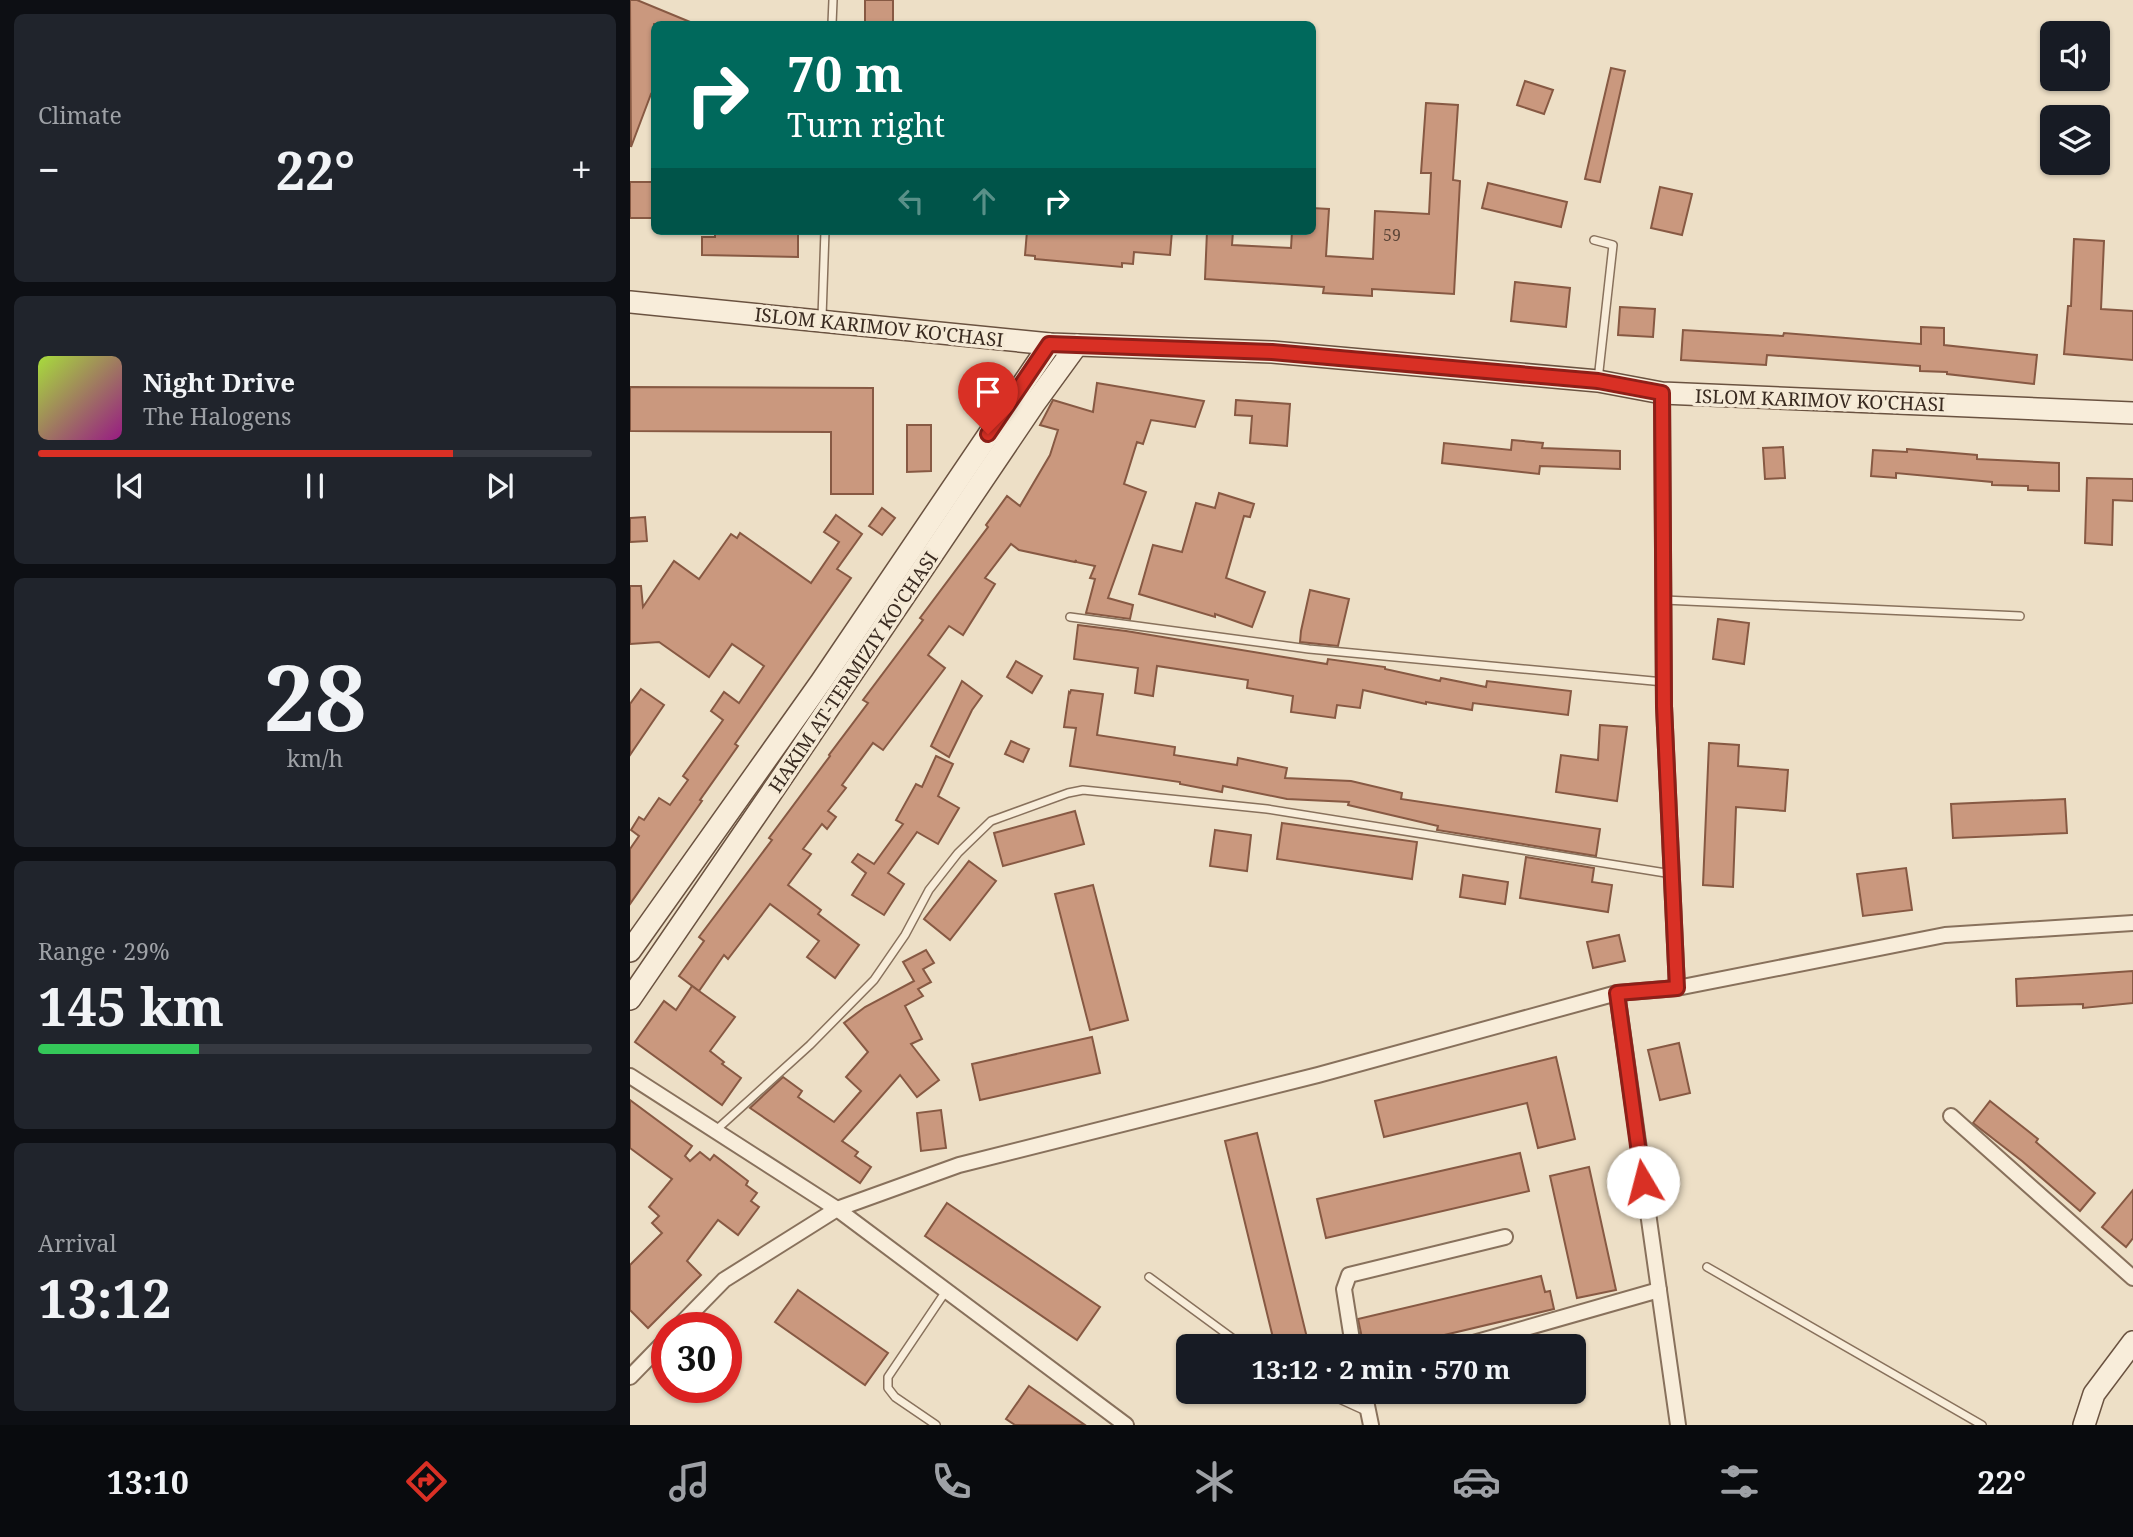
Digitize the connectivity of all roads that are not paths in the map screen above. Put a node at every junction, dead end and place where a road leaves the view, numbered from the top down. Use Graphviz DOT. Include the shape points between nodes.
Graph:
graph roads {
  1 [pos="833,0"];
  2 [pos="832,21"];
  3 [pos="825,235"];
  4 [pos="1594,240"];
  5 [pos="630,302"];
  6 [pos="822,321"];
  7 [pos="1049,344"];
  8 [pos="1077,345"];
  9 [pos="1598,381"];
  10 [pos="1662,393"];
  11 [pos="2133,413"];
  12 [pos="1663,600"];
  13 [pos="2020,616"];
  14 [pos="1070,617"];
  15 [pos="1664,682"];
  16 [pos="1672,874"];
  17 [pos="2133,923"];
  18 [pos="630,951"];
  19 [pos="1677,988"];
  20 [pos="1617,993"];
  21 [pos="630,999"];
  22 [pos="630,1076"];
  23 [pos="1951,1116"];
  24 [pos="715,1131"];
  25 [pos="837,1209"];
  26 [pos="1505,1237"];
  27 [pos="1707,1267"];
  28 [pos="1149,1277"];
  29 [pos="2133,1278"];
  30 [pos="946,1290"];
  31 [pos="1659,1290"];
  32 [pos="693,1312"];
  33 [pos="1227,1334"];
  34 [pos="1351,1334"];
  35 [pos="1505,1334"];
  36 [pos="2133,1342"];
  37 [pos="651,1355"];
  38 [pos="630,1377"];
  39 [pos="1344,1404"];
  40 [pos="1370,1419"];
  41 [pos="1116,1422"];
  42 [pos="936,1425"];
  43 [pos="1678,1425"];
  44 [pos="1982,1425"];
  45 [pos="2084,1425"];
  1 -- 2 [label="lane"];
  3 -- 6 [label="lane"];
  4 -- 9 [label="lane" via="1613,245"];
  5 -- 6 [label="main road, ISLOM KARIMOV KO'CHASI"];
  6 -- 7 [label="main road, ISLOM KARIMOV KO'CHASI"];
  7 -- 8 [label="main road, ISLOM KARIMOV KO'CHASI"];
  7 -- 18 [label="main road, HAKIM AT-TERMIZIY KO'CHASI" via="821,682"];
  8 -- 9 [label="main road, ISLOM KARIMOV KO'CHASI" via="1272,352"];
  8 -- 21 [label="main road, HAKIM AT-TERMIZIY KO'CHASI"];
  9 -- 10 [label="main road, ISLOM KARIMOV KO'CHASI"];
  10 -- 11 [label="main road, ISLOM KARIMOV KO'CHASI"];
  10 -- 12 [label="street"];
  12 -- 13 [label="lane"];
  12 -- 15 [label="street"];
  14 -- 15 [label="lane" via="1309,649"];
  15 -- 16 [label="street"];
  16 -- 19 [label="street"];
  16 -- 24 [label="lane" via="1267,809 1083,790 1068,793 991,821 929,890 874,981"];
  17 -- 19 [label="street" via="1945,935"];
  19 -- 20 [label="street"];
  20 -- 25 [label="street" via="1318,1075 959,1165"];
  20 -- 31 [label="street"];
  22 -- 24 [label="street"];
  23 -- 29 [label="street"];
  24 -- 25 [label="street"];
  25 -- 30 [label="street"];
  25 -- 32 [label="street" via="724,1280"];
  26 -- 34 [label="street" via="1349,1275 1344,1289"];
  27 -- 44 [label="lane"];
  28 -- 33 [label="lane"];
  30 -- 41 [label="street"];
  30 -- 42 [label="lane" via="888,1377 888,1388 895,1397"];
  31 -- 35 [label="street"];
  31 -- 43 [label="street"];
  36 -- 45 [label="main road" via="2094,1394"];
  37 -- 38 [label="street"];
  39 -- 40 [label="lane"];
}
